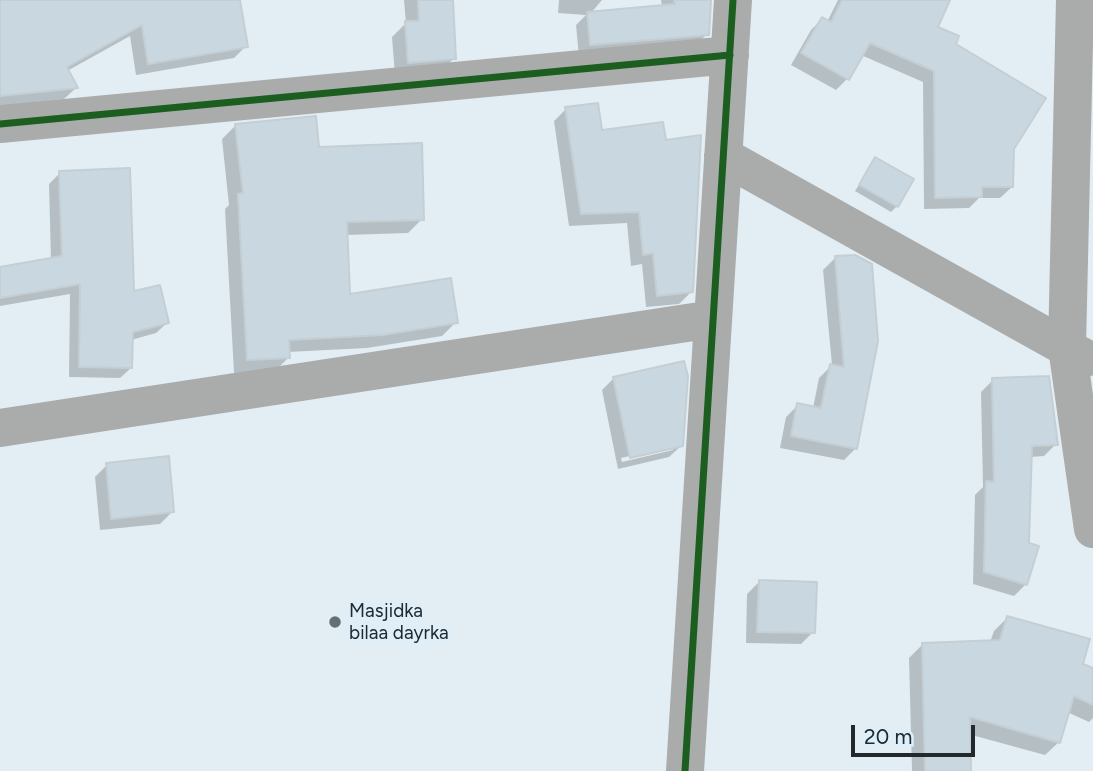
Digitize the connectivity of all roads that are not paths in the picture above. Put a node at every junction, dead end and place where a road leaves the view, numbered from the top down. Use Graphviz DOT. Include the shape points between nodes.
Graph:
graph roads {
  1 [pos="733,0"];
  2 [pos="1075,0"];
  3 [pos="730,55"];
  4 [pos="0,124"];
  5 [pos="723,156"];
  6 [pos="713,319"];
  7 [pos="1080,355"];
  8 [pos="0,428"];
  9 [pos="1093,528"];
  10 [pos="685,771"];
  1 -- 3 [label="street"];
  2 -- 7 [label="street"];
  3 -- 4 [label="street"];
  3 -- 5 [label="street"];
  5 -- 6 [label="street"];
  5 -- 7 [label="street"];
  6 -- 8 [label="street"];
  6 -- 10 [label="street"];
  7 -- 9 [label="street"];
}
